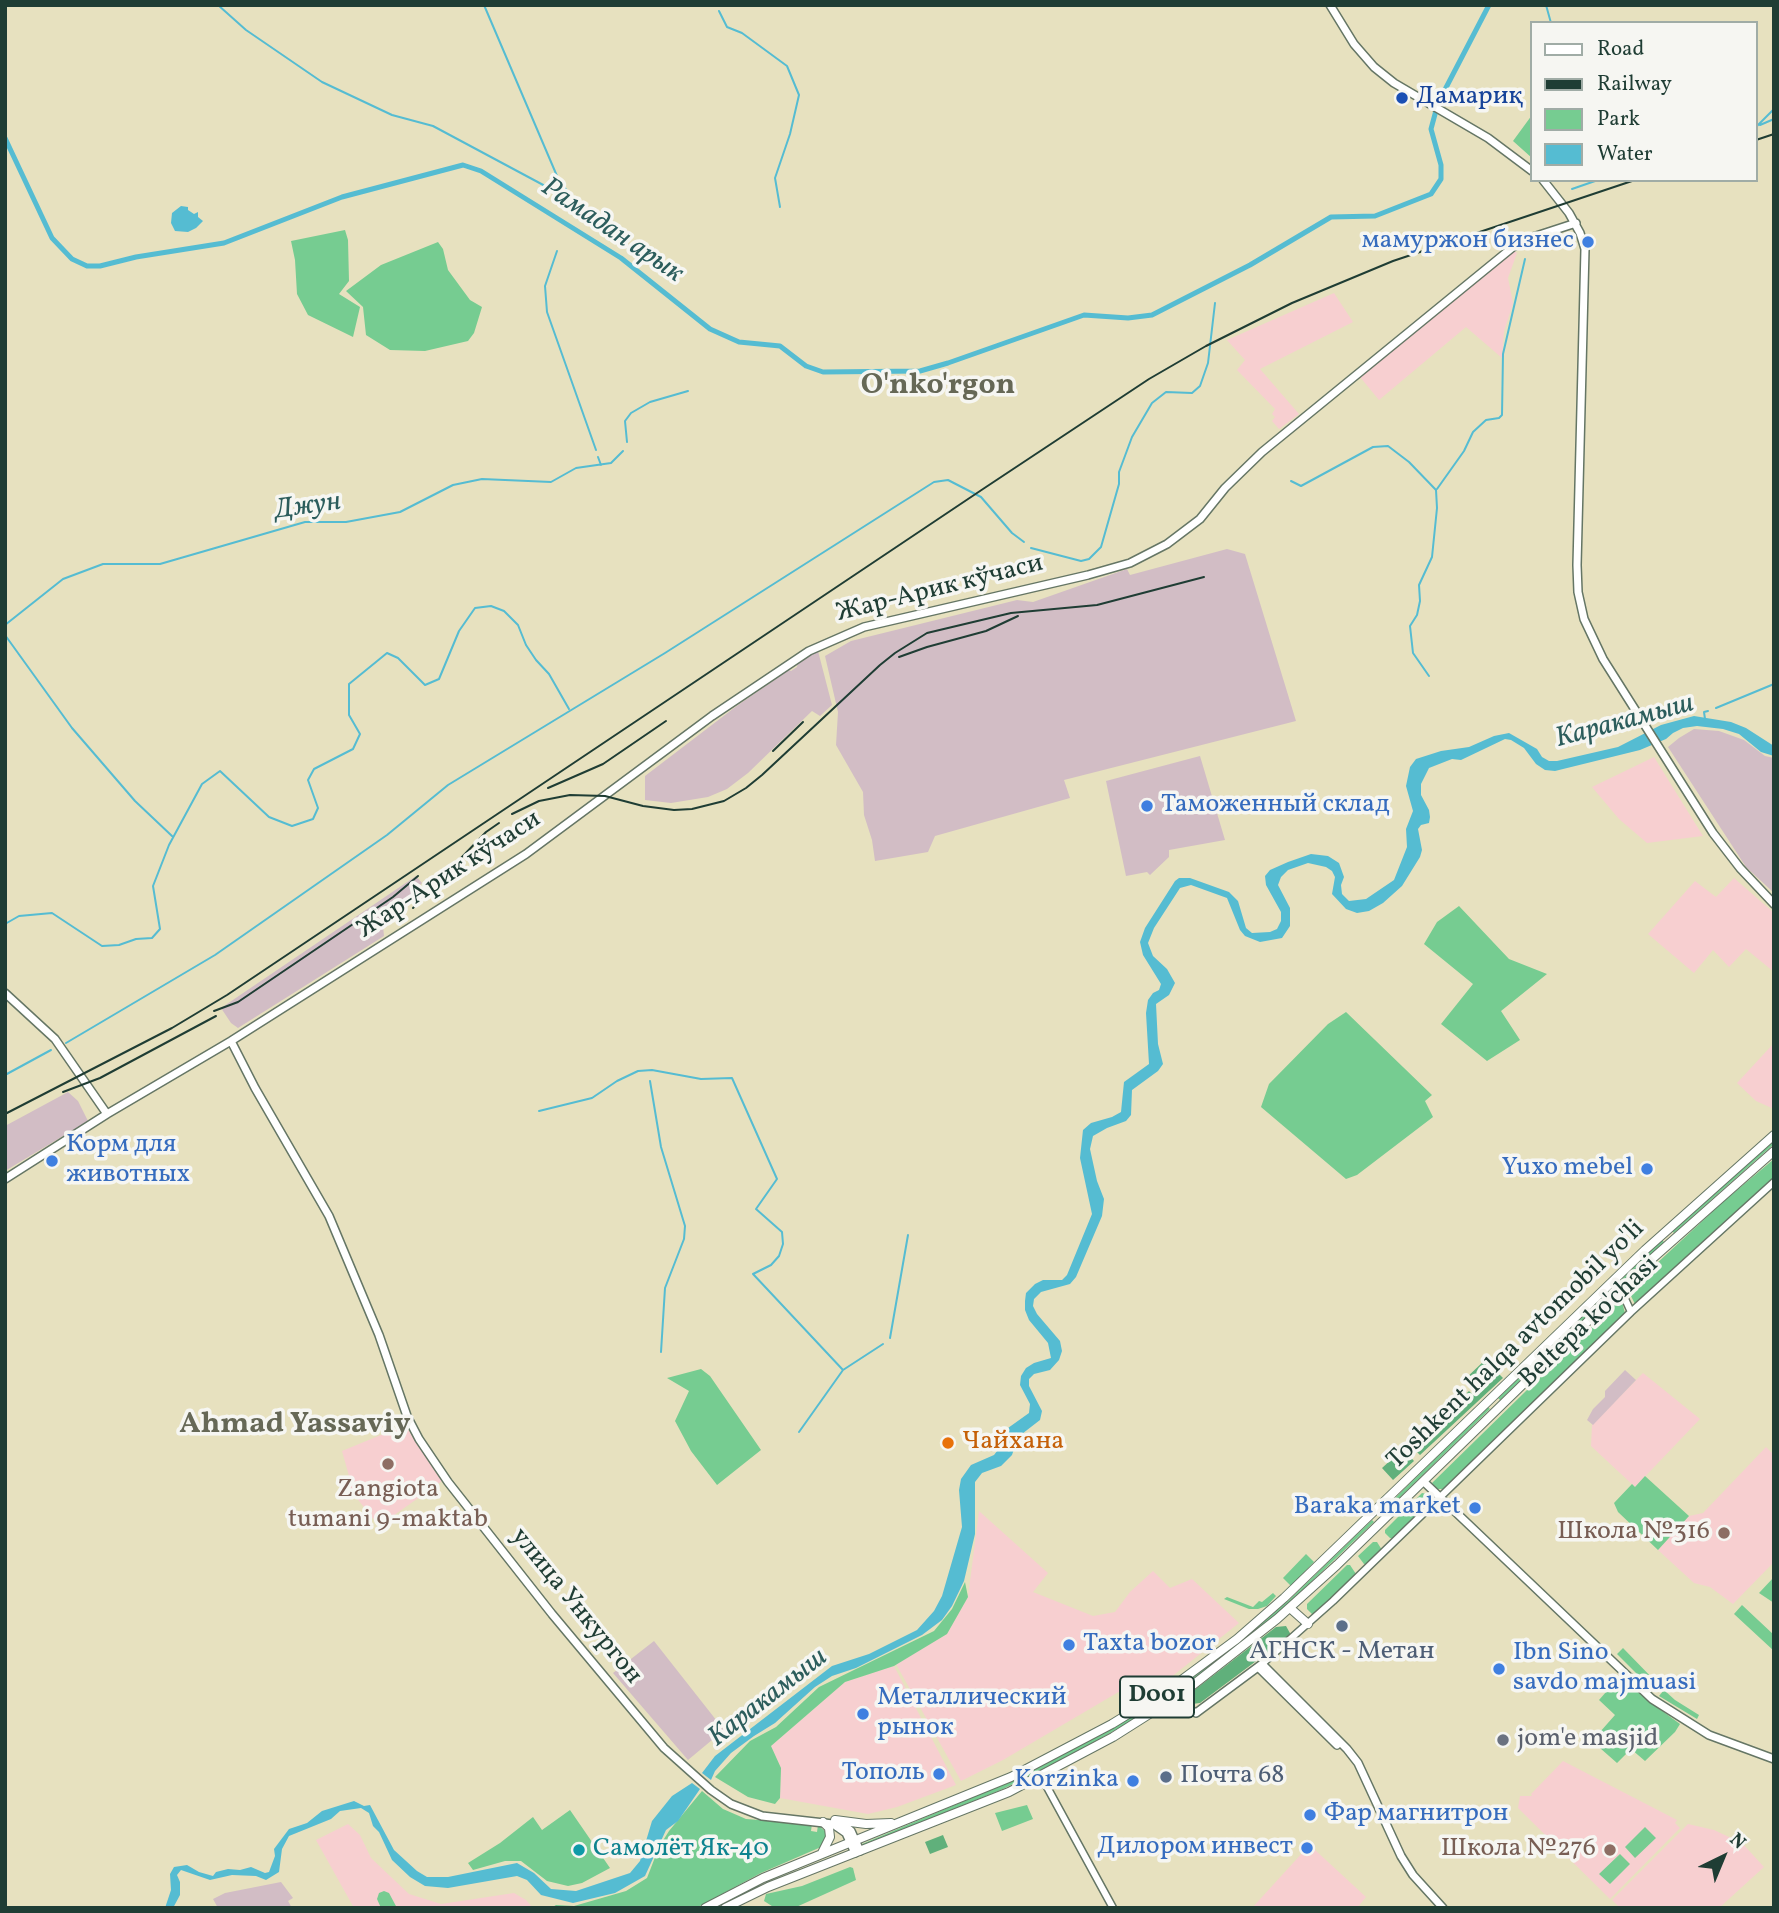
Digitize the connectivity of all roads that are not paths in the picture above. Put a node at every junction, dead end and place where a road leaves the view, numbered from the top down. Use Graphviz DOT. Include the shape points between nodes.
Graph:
graph roads {
  1 [pos="1330,5"];
  2 [pos="1530,170"];
  3 [pos="1545,182"];
  4 [pos="1576,223"];
  5 [pos="1774,904"];
  6 [pos="5,993"];
  7 [pos="230,1041"];
  8 [pos="107,1114"];
  9 [pos="1774,1135"];
  10 [pos="1774,1151"];
  11 [pos="5,1179"];
  12 [pos="1774,1182"];
  13 [pos="1662,1234"];
  14 [pos="1670,1242"];
  15 [pos="1621,1290"];
  16 [pos="1631,1312"];
  17 [pos="1490,1401"];
  18 [pos="1499,1409"];
  19 [pos="1424,1482"];
  20 [pos="1438,1497"];
  21 [pos="1375,1513"];
  22 [pos="1383,1522"];
  23 [pos="1290,1608"];
  24 [pos="1308,1624"];
  25 [pos="1260,1665"];
  26 [pos="1184,1692"];
  27 [pos="1181,1704"];
  28 [pos="1160,1708"];
  29 [pos="1774,1759"];
  30 [pos="1041,1776"];
  31 [pos="711,1789"];
  32 [pos="835,1820"];
  33 [pos="823,1822"];
  34 [pos="901,1822"];
  35 [pos="854,1841"];
  36 [pos="858,1852"];
  37 [pos="820,1854"];
  38 [pos="764,1878"];
  39 [pos="768,1887"];
  40 [pos="705,1908"];
  41 [pos="725,1908"];
  42 [pos="1113,1908"];
  43 [pos="1437,1908"];
  44 [pos="1443,1908"];
  1 -- 2 [label="main road" via="1354,44 1394,83 1488,138"];
  3 -- 4 [label="main road"];
  4 -- 5 [label="main road" via="1586,265 1578,592 1582,612 1593,641 1721,844"];
  4 -- 7 [label="main road, Жар-Арик кўчаси" via="1513,247 1262,452 1200,519 1167,544 1130,563 863,627 809,650 526,855"];
  6 -- 8 [label="main road" via="55,1039"];
  7 -- 8 [label="main road, Жар-Арик кўчаси"];
  7 -- 31 [label="main road, улица Ункургон" via="329,1216 379,1335 402,1404 427,1450 640,1721"];
  8 -- 11 [label="main road, Жар-Арик кўчаси"];
  9 -- 13 [label="highway, Toshkent halqa avtomobil yo'li / D001"];
  10 -- 14 [label="highway, Toshkent halqa avtomobil yo'li / D001"];
  12 -- 16 [label="street, Beltepa ko'chasi"];
  13 -- 14 [label="highway" via="1669,1235"];
  13 -- 17 [label="highway, Toshkent halqa avtomobil yo'li / D001"];
  14 -- 15 [label="highway, Toshkent halqa avtomobil yo'li / D001"];
  15 -- 16 [label="street"];
  15 -- 18 [label="highway, Toshkent halqa avtomobil yo'li / D001"];
  16 -- 20 [label="street, Beltepa ko'chasi"];
  17 -- 18 [label="highway"];
  17 -- 21 [label="highway, Toshkent halqa avtomobil yo'li / D001"];
  18 -- 19 [label="highway, Toshkent halqa avtomobil yo'li / D001"];
  19 -- 20 [label="main road"];
  19 -- 22 [label="highway, Toshkent halqa avtomobil yo'li / D001"];
  20 -- 24 [label="street, Beltepa ko'chasi"];
  20 -- 29 [label="main road" via="1652,1699 1706,1734"];
  21 -- 22 [label="highway"];
  21 -- 34 [label="highway, Toshkent halqa avtomobil yo'li / D001" via="1258,1622 1162,1693 1031,1767"];
  22 -- 23 [label="highway, Toshkent halqa avtomobil yo'li / D001"];
  23 -- 24 [label="highway"];
  23 -- 26 [label="highway, Toshkent halqa avtomobil yo'li / D001"];
  24 -- 25 [label="street, Beltepa ko'chasi"];
  25 -- 27 [label="main road, Beltepa ko'chasi" via="1196,1713"];
  25 -- 43 [label="main road" via="1353,1763 1402,1866"];
  25 -- 44 [label="main road" via="1358,1762 1401,1856"];
  26 -- 27 [label="main road"];
  26 -- 28 [label="highway, Toshkent halqa avtomobil yo'li / D001"];
  27 -- 28 [label="main road"];
  28 -- 30 [label="highway, Toshkent halqa avtomobil yo'li / D001"];
  30 -- 36 [label="highway, Toshkent halqa avtomobil yo'li / D001"];
  30 -- 42 [label="street"];
  31 -- 32 [label="main road" via="750,1810"];
  31 -- 33 [label="main road" via="750,1813"];
  32 -- 34 [label="highway"];
  32 -- 35 [label="main road" via="847,1827"];
  33 -- 35 [label="main road" via="840,1827"];
  33 -- 37 [label="highway" via="830,1837"];
  34 -- 35 [label="highway, Toshkent halqa avtomobil yo'li / D001"];
  35 -- 36 [label="main road"];
  35 -- 37 [label="highway, Toshkent halqa avtomobil yo'li / D001"];
  36 -- 39 [label="highway, Toshkent halqa avtomobil yo'li / D001"];
  37 -- 38 [label="highway, Toshkent halqa avtomobil yo'li / D001"];
  38 -- 39 [label="highway"];
  38 -- 40 [label="highway, Toshkent halqa avtomobil yo'li / D001"];
  39 -- 41 [label="highway, Toshkent halqa avtomobil yo'li / D001"];
}
